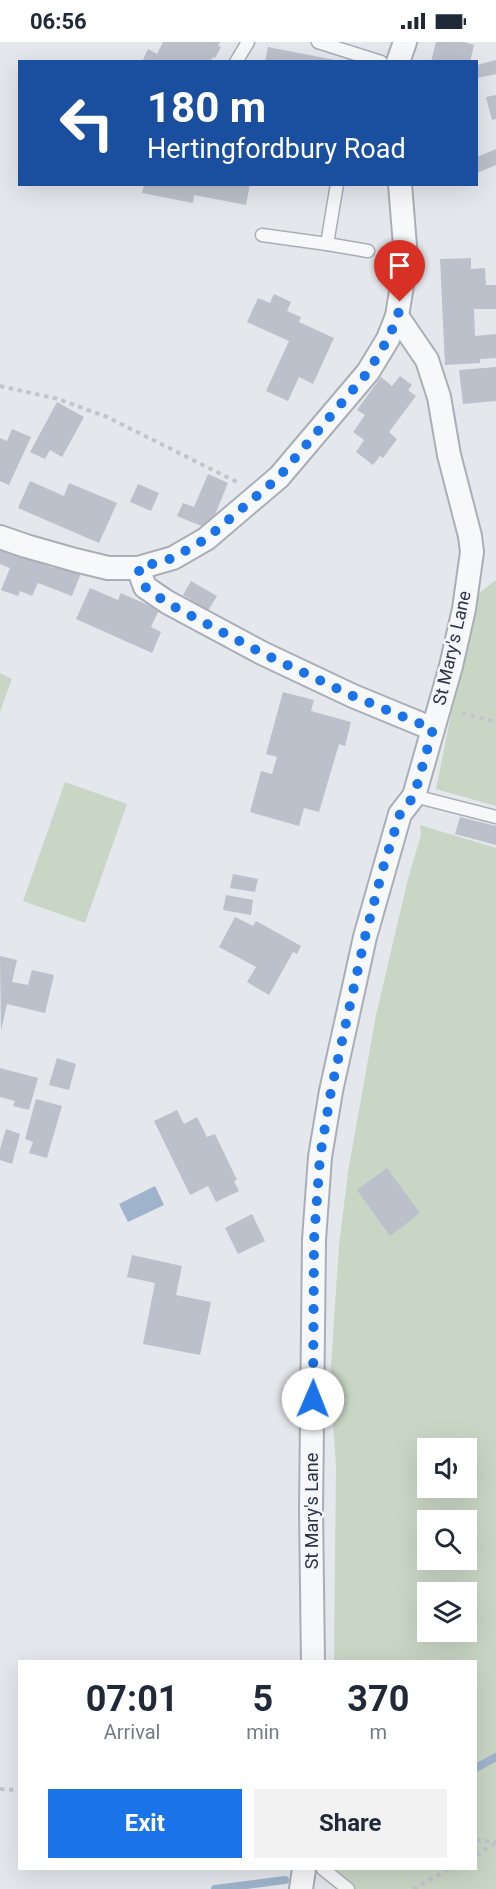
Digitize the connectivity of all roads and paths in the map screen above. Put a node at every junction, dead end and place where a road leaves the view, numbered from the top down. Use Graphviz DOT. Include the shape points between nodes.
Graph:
graph roads {
  1 [pos="248,42"];
  2 [pos="318,42"];
  3 [pos="405,42"];
  4 [pos="237,60"];
  5 [pos="375,60"];
  6 [pos="399,60"];
  7 [pos="337,186"];
  8 [pos="400,186"];
  9 [pos="262,235"];
  10 [pos="327,244"];
  11 [pos="368,251"];
  12 [pos="398,316"];
  13 [pos="0,386"];
  14 [pos="259,493"];
  15 [pos="0,537"];
  16 [pos="138,568"];
  17 [pos="439,706"];
  18 [pos="496,722"];
  19 [pos="433,729"];
  20 [pos="414,796"];
  21 [pos="496,817"];
  22 [pos="313,1660"];
  23 [pos="0,1790"];
  24 [pos="18,1790"];
  25 [pos="477,1840"];
  26 [pos="496,1843"];
  27 [pos="477,1854"];
  28 [pos="304,1870"];
  29 [pos="324,1870"];
  30 [pos="447,1870"];
  31 [pos="301,1889"];
  32 [pos="348,1889"];
  33 [pos="413,1889"];
  1 -- 4 [label="lane"];
  2 -- 5 [label="lane"];
  3 -- 6 [label="street"];
  7 -- 10 [label="lane"];
  8 -- 12 [label="street" via="405,267"];
  9 -- 10 [label="lane"];
  10 -- 11 [label="lane"];
  12 -- 14 [label="street" via="368,372 279,477"];
  12 -- 17 [label="street, St Mary's Lane" via="427,360 439,397 472,552 464,609"];
  13 -- 14 [label="path" via="58,399 107,417"];
  14 -- 16 [label="street" via="206,539 173,558"];
  15 -- 16 [label="street" via="108,568"];
  16 -- 19 [label="street" via="145,587 167,603 262,653"];
  17 -- 18 [label="path"];
  17 -- 19 [label="street, St Mary's Lane"];
  19 -- 20 [label="street, St Mary's Lane"];
  20 -- 21 [label="lane"];
  20 -- 22 [label="street, St Mary's Lane" via="400,814 368,926 320,1157 314,1240"];
  23 -- 24 [label="path"];
  25 -- 26 [label="path"];
  26 -- 27 [label="path"];
  28 -- 31 [label="street"];
  29 -- 32 [label="lane"];
  30 -- 33 [label="path"];
}
